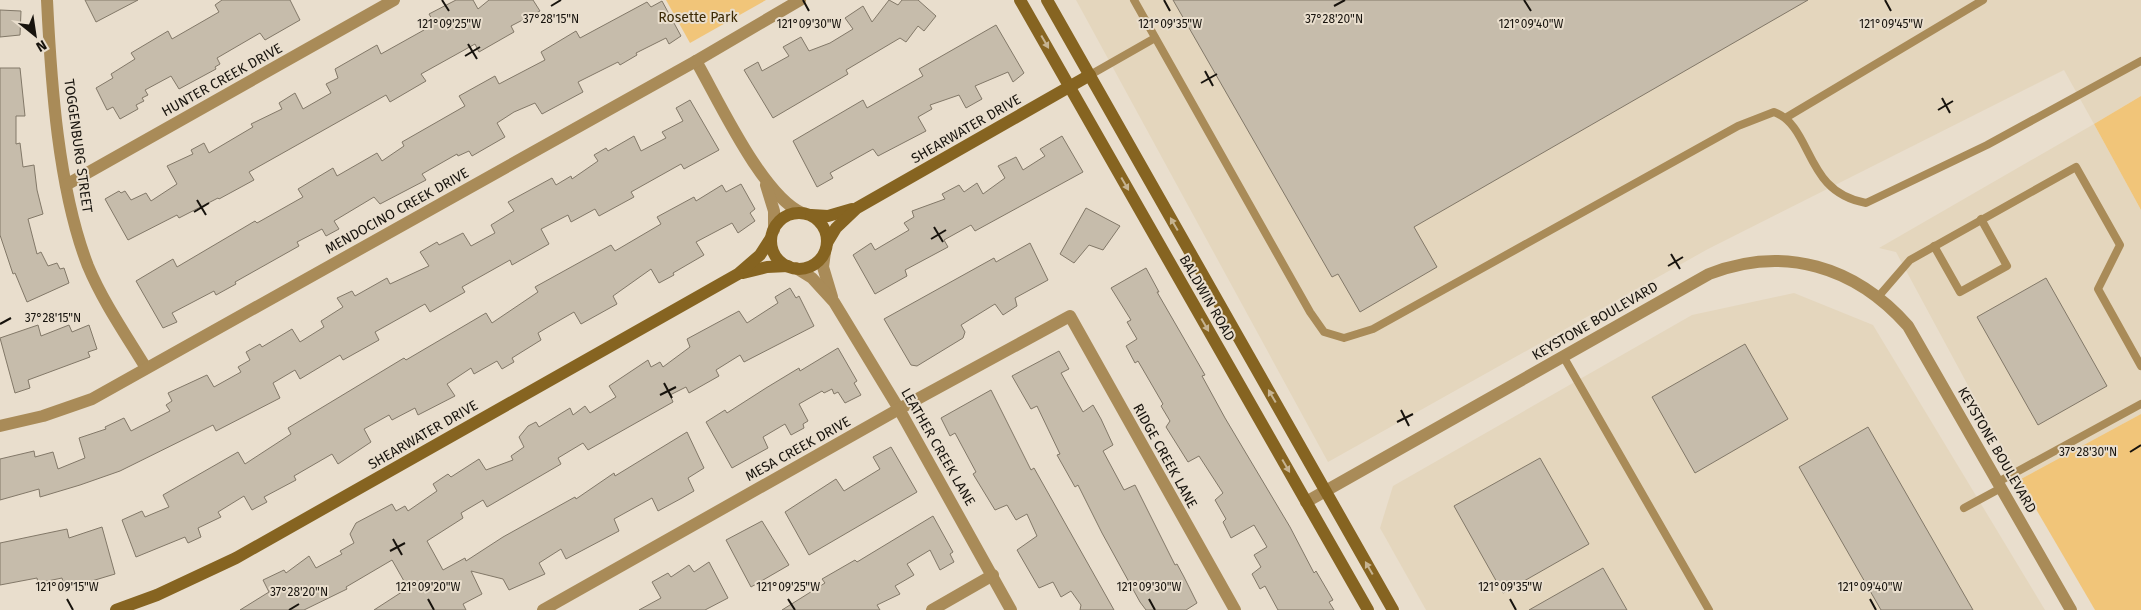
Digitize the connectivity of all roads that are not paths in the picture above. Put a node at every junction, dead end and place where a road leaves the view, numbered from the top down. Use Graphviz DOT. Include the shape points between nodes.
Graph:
graph roads {
  1 [pos="47,0"];
  2 [pos="394,0"];
  3 [pos="800,0"];
  4 [pos="1020,0"];
  5 [pos="1047,0"];
  6 [pos="1134,0"];
  7 [pos="1983,0"];
  8 [pos="1155,38"];
  9 [pos="696,61"];
  10 [pos="2141,61"];
  11 [pos="1090,75"];
  12 [pos="1070,87"];
  13 [pos="1787,117"];
  14 [pos="765,181"];
  15 [pos="66,185"];
  16 [pos="857,208"];
  17 [pos="806,214"];
  18 [pos="1981,219"];
  19 [pos="772,234"];
  20 [pos="1934,246"];
  21 [pos="826,248"];
  22 [pos="792,267"];
  23 [pos="738,274"];
  24 [pos="1878,297"];
  25 [pos="834,302"];
  26 [pos="1070,316"];
  27 [pos="1563,356"];
  28 [pos="2141,366"];
  29 [pos="146,368"];
  30 [pos="2141,404"];
  31 [pos="899,409"];
  32 [pos="0,426"];
  33 [pos="2000,485"];
  34 [pos="1326,491"];
  35 [pos="1306,502"];
  36 [pos="1964,508"];
  37 [pos="993,576"];
  38 [pos="116,610"];
  39 [pos="543,610"];
  40 [pos="932,610"];
  41 [pos="1012,610"];
  42 [pos="1235,610"];
  43 [pos="1368,610"];
  44 [pos="1393,610"];
  45 [pos="1709,610"];
  46 [pos="2071,610"];
  1 -- 15 [label="street, TOGGENBURG STREET"];
  2 -- 15 [label="street, HUNTER CREEK DRIVE"];
  3 -- 9 [label="street, MENDOCINO CREEK DRIVE"];
  4 -- 12 [label="main road, BALDWIN ROAD, one-way"];
  5 -- 11 [label="main road, BALDWIN ROAD"];
  6 -- 8 [label="lane"];
  7 -- 13 [label="lane"];
  8 -- 11 [label="lane"];
  8 -- 13 [label="lane" via="1310,312 1324,332 1344,338 1373,329 1738,126 1774,112"];
  9 -- 14 [label="street"];
  9 -- 29 [label="street, MENDOCINO CREEK DRIVE"];
  10 -- 13 [label="lane" via="1987,145 1866,203 1850,200 1833,190"];
  11 -- 12 [label="main road, SHEARWATER DRIVE"];
  34 -- 11 [label="main road, BALDWIN ROAD, one-way"];
  12 -- 16 [label="main road, SHEARWATER DRIVE"];
  12 -- 35 [label="main road, BALDWIN ROAD, one-way"];
  14 -- 17 [label="street" via="788,205"];
  14 -- 19 [label="street" via="774,211"];
  15 -- 29 [label="street, TOGGENBURG STREET" via="89,268"];
  16 -- 17 [label="main road, SHEARWATER DRIVE" via="828,216"];
  16 -- 21 [label="main road, SHEARWATER DRIVE" via="836,228"];
  17 -- 19 [label="main road" via="785,217"];
  17 -- 21 [label="main road" via="823,227"];
  18 -- 20 [label="lane"];
  18 -- 20 [label="lane" via="2007,266 1960,292"];
  18 -- 28 [label="lane" via="2076,167 2120,245 2098,289"];
  19 -- 22 [label="main road" via="775,255"];
  19 -- 23 [label="main road, SHEARWATER DRIVE" via="760,256"];
  20 -- 24 [label="lane" via="1910,260"];
  21 -- 22 [label="main road" via="813,265"];
  21 -- 25 [label="street, LEATHER CREEK LANE" via="823,267"];
  22 -- 23 [label="main road, SHEARWATER DRIVE" via="767,267"];
  22 -- 25 [label="street, LEATHER CREEK LANE" via="812,278"];
  23 -- 38 [label="main road, SHEARWATER DRIVE" via="236,558"];
  24 -- 27 [label="street, KEYSTONE BOULEVARD" via="1848,278 1814,266 1779,260 1743,263 1709,274"];
  24 -- 33 [label="street, KEYSTONE BOULEVARD" via="1894,311 1919,343"];
  25 -- 31 [label="street, LEATHER CREEK LANE"];
  26 -- 31 [label="street, MESA CREEK DRIVE"];
  26 -- 42 [label="street, RIDGE CREEK LANE"];
  27 -- 34 [label="street, KEYSTONE BOULEVARD"];
  27 -- 45 [label="lane"];
  29 -- 32 [label="street, MENDOCINO CREEK DRIVE" via="92,399 43,416"];
  30 -- 33 [label="lane"];
  31 -- 37 [label="street, LEATHER CREEK LANE"];
  31 -- 39 [label="street, MESA CREEK DRIVE"];
  33 -- 36 [label="lane"];
  33 -- 46 [label="street, KEYSTONE BOULEVARD"];
  34 -- 35 [label="street, KEYSTONE BOULEVARD"];
  44 -- 34 [label="main road, BALDWIN ROAD, one-way"];
  35 -- 43 [label="main road, BALDWIN ROAD"];
  37 -- 40 [label="street"];
  37 -- 41 [label="street, LEATHER CREEK LANE"];
}
